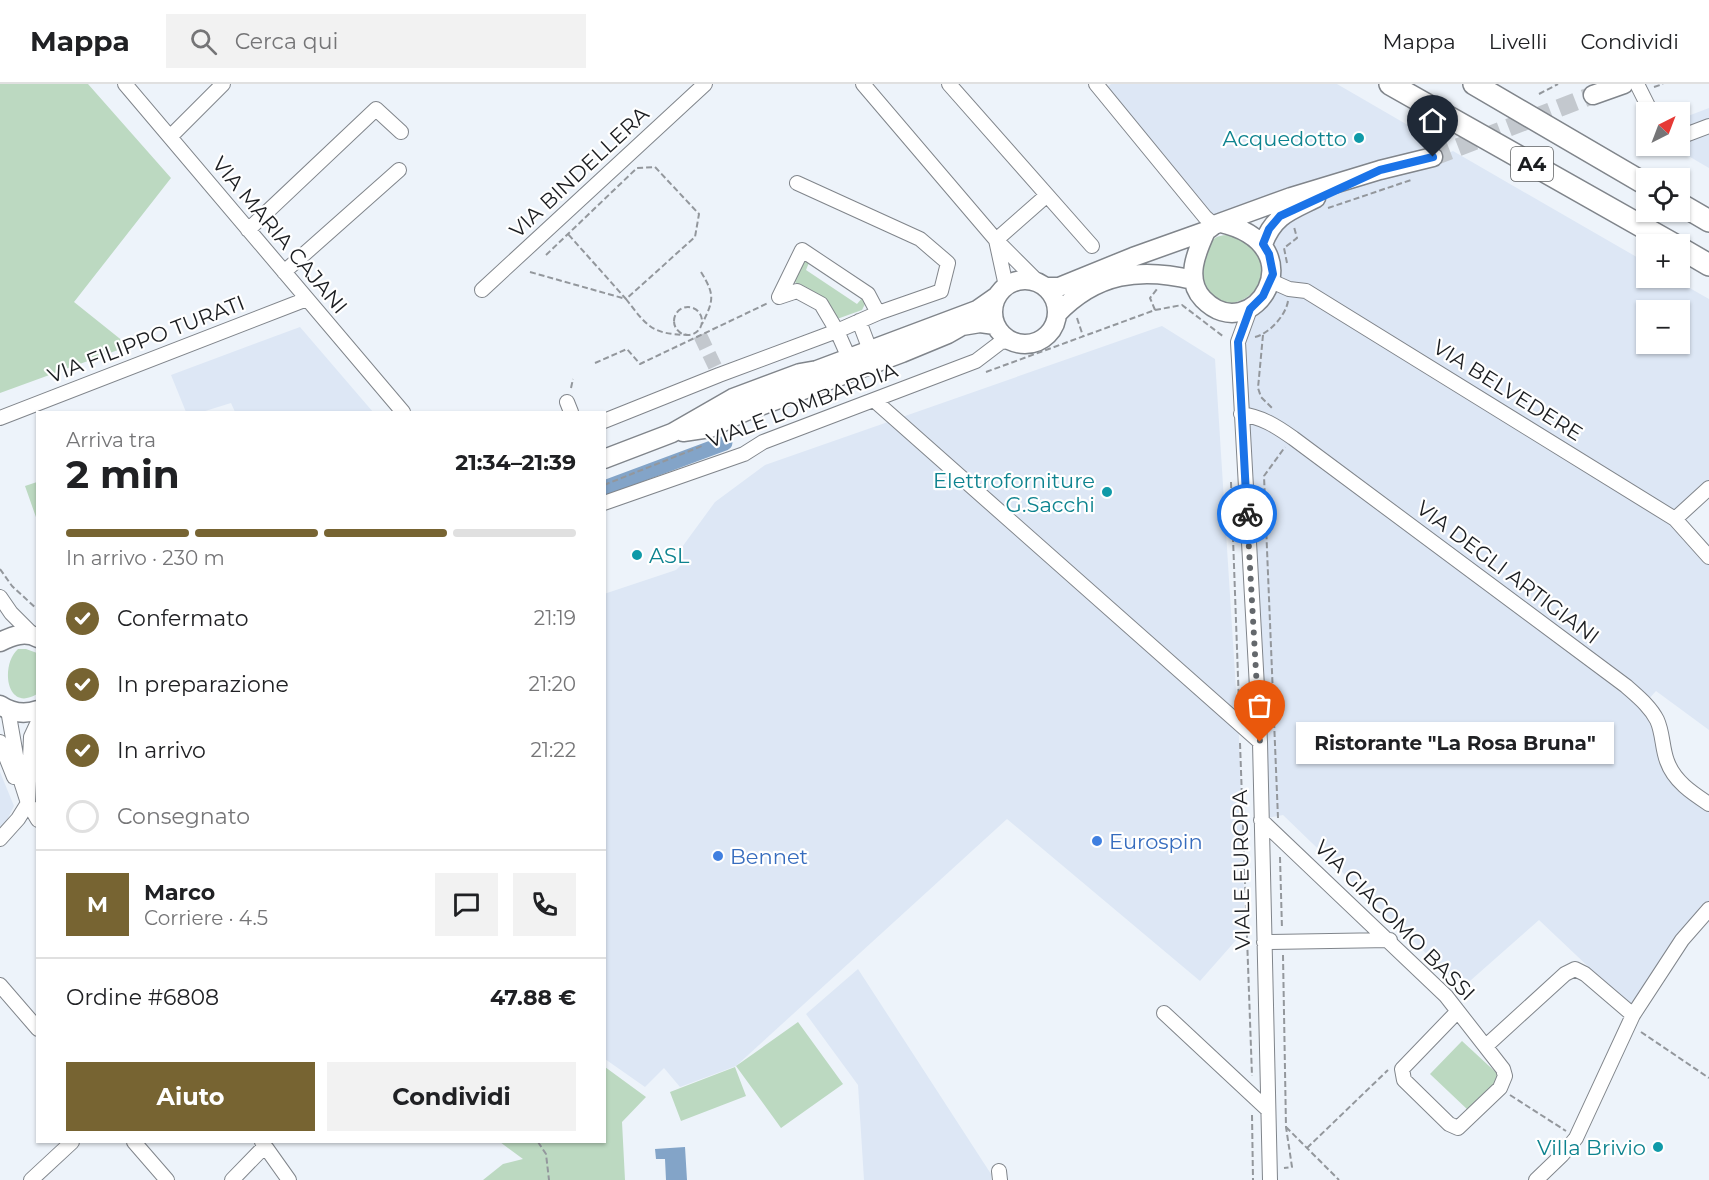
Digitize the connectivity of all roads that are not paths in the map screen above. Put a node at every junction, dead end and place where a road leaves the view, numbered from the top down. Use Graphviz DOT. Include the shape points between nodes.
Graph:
graph roads {
  1 [pos="125,84"];
  2 [pos="223,84"];
  3 [pos="705,84"];
  4 [pos="863,84"];
  5 [pos="949,84"];
  6 [pos="1096,84"];
  7 [pos="1389,84"];
  8 [pos="1474,84"];
  9 [pos="1624,84"];
  10 [pos="1637,84"];
  11 [pos="1593,95"];
  12 [pos="1646,102"];
  13 [pos="1709,126"];
  14 [pos="401,132"];
  15 [pos="1690,133"];
  16 [pos="170,137"];
  17 [pos="1433,157"];
  18 [pos="399,170"];
  19 [pos="1380,170"];
  20 [pos="1636,179"];
  21 [pos="797,183"];
  22 [pos="1046,196"];
  23 [pos="1690,210"];
  24 [pos="1709,221"];
  25 [pos="1214,226"];
  26 [pos="248,230"];
  27 [pos="1655,234"];
  28 [pos="996,240"];
  29 [pos="1263,244"];
  30 [pos="1092,246"];
  31 [pos="1690,254"];
  32 [pos="1709,265"];
  33 [pos="284,272"];
  34 [pos="1193,280"];
  35 [pos="1271,281"];
  36 [pos="1042,285"];
  37 [pos="482,290"];
  38 [pos="1001,291"];
  39 [pos="306,299"];
  40 [pos="1250,309"];
  41 [pos="878,313"];
  42 [pos="1058,314"];
  43 [pos="859,321"];
  44 [pos="995,325"];
  45 [pos="837,331"];
  46 [pos="1010,341"];
  47 [pos="870,350"];
  48 [pos="902,353"];
  49 [pos="849,358"];
  50 [pos="875,401"];
  51 [pos="402,411"];
  52 [pos="1241,414"];
  53 [pos="0,418"];
  54 [pos="606,420"];
  55 [pos="672,433"];
  56 [pos="606,458"];
  57 [pos="1709,488"];
  58 [pos="606,502"];
  59 [pos="1675,519"];
  60 [pos="1709,557"];
  61 [pos="0,597"];
  62 [pos="35,636"];
  63 [pos="0,642"];
  64 [pos="4,708"];
  65 [pos="36,710"];
  66 [pos="36,726"];
  67 [pos="0,742"];
  68 [pos="1260,742"];
  69 [pos="28,803"];
  70 [pos="1708,804"];
  71 [pos="36,817"];
  72 [pos="1261,820"];
  73 [pos="0,839"];
  74 [pos="1709,909"];
  75 [pos="1390,940"];
  76 [pos="1264,942"];
  77 [pos="0,985"];
  78 [pos="1457,1012"];
  79 [pos="1164,1013"];
  80 [pos="1631,1019"];
  81 [pos="36,1027"];
  82 [pos="1486,1046"];
  83 [pos="1268,1110"];
  84 [pos="71,1143"];
  85 [pos="135,1143"];
  86 [pos="264,1144"];
  87 [pos="1269,1175"];
  88 [pos="31,1180"];
  89 [pos="167,1180"];
  90 [pos="232,1180"];
  91 [pos="289,1180"];
  92 [pos="1536,1180"];
  1 -- 16 [label="street, VIA MARIA CAJANI"];
  2 -- 16 [label="street"];
  3 -- 37 [label="street, VIA BINDELLERA"];
  4 -- 28 [label="street"];
  5 -- 22 [label="street"];
  6 -- 25 [label="street"];
  7 -- 27 [label="highway, A4"];
  8 -- 20 [label="highway, A4"];
  9 -- 11 [label="main road"];
  10 -- 12 [label="street"];
  13 -- 15 [label="street"];
  14 -- 26 [label="street" via="376,109"];
  16 -- 26 [label="street, VIA MARIA CAJANI"];
  17 -- 19 [label="main road"];
  18 -- 33 [label="street"];
  19 -- 25 [label="main road" via="1291,196"];
  19 -- 29 [label="main road" via="1280,216"];
  21 -- 41 [label="street" via="920,239 948,263 941,291"];
  22 -- 28 [label="street"];
  22 -- 30 [label="street"];
  23 -- 24 [label="highway"];
  25 -- 29 [label="main road" via="1233,226"];
  25 -- 34 [label="main road" via="1194,263"];
  25 -- 36 [label="main road" via="1059,287"];
  26 -- 33 [label="street, VIA MARIA CAJANI"];
  28 -- 36 [label="street"];
  28 -- 38 [label="street"];
  29 -- 35 [label="main road" via="1271,264"];
  31 -- 32 [label="highway"];
  33 -- 39 [label="street, VIA MARIA CAJANI"];
  34 -- 40 [label="main road" via="1200,296 1223,314"];
  34 -- 42 [label="main road" via="1139,273 1114,279 1088,290"];
  35 -- 40 [label="main road"];
  35 -- 59 [label="street, VIA BELVEDERE" via="1306,291"];
  36 -- 38 [label="main road" via="1016,281"];
  36 -- 42 [label="main road" via="1052,294"];
  38 -- 44 [label="main road" via="993,310"];
  38 -- 47 [label="main road, VIALE LOMBARDIA" via="977,310"];
  39 -- 51 [label="street, VIA MARIA CAJANI"];
  39 -- 53 [label="street, VIA FILIPPO TURATI"];
  40 -- 52 [label="street, VIALE EUROPA" via="1238,342"];
  41 -- 43 [label="street"];
  41 -- 45 [label="street, VIALE LOMBARDIA" via="868,294 802,250 779,297 797,291 821,304"];
  42 -- 46 [label="main road" via="1046,337 1023,345"];
  43 -- 45 [label="street"];
  43 -- 47 [label="street, VIALE LOMBARDIA"];
  44 -- 46 [label="main road"];
  44 -- 48 [label="main road, VIALE LOMBARDIA" via="962,326"];
  45 -- 49 [label="street, VIALE LOMBARDIA"];
  45 -- 54 [label="street"];
  46 -- 50 [label="street, VIALE LOMBARDIA" via="1001,342 976,361"];
  47 -- 49 [label="main road, VIALE LOMBARDIA"];
  48 -- 49 [label="street, VIALE LOMBARDIA" via="883,352 865,360"];
  48 -- 55 [label="main road, VIALE LOMBARDIA" via="710,428"];
  49 -- 55 [label="main road, VIALE LOMBARDIA" via="733,398"];
  50 -- 58 [label="street, VIALE LOMBARDIA"];
  50 -- 68 [label="street"];
  52 -- 68 [label="street, VIALE EUROPA"];
  52 -- 70 [label="street, VIA DEGLI ARTIGIANI" via="1271,423 1293,438 1640,698 1658,722 1673,772 1682,785"];
  55 -- 56 [label="main road, VIALE LOMBARDIA"];
  57 -- 59 [label="street"];
  59 -- 60 [label="street, VIA BELVEDERE"];
  61 -- 62 [label="street"];
  62 -- 63 [label="main road" via="15,635"];
  64 -- 65 [label="main road" via="20,713"];
  64 -- 69 [label="street"];
  66 -- 69 [label="street" via="31,737"];
  67 -- 69 [label="street"];
  68 -- 72 [label="street, VIALE EUROPA"];
  69 -- 71 [label="street"];
  69 -- 73 [label="street"];
  72 -- 75 [label="street, VIA GIACOMO BASSI"];
  72 -- 76 [label="street, VIALE EUROPA"];
  74 -- 80 [label="street" via="1682,940"];
  75 -- 76 [label="street"];
  75 -- 78 [label="street, VIA GIACOMO BASSI"];
  76 -- 83 [label="street, VIALE EUROPA"];
  77 -- 81 [label="street"];
  78 -- 82 [label="street, VIA GIACOMO BASSI"];
  78 -- 82 [label="street, VIA GIACOMO BASSI" via="1402,1070 1404,1080 1458,1128 1500,1088 1505,1076"];
  79 -- 83 [label="street"];
  80 -- 82 [label="street" via="1575,969"];
  80 -- 92 [label="street" via="1576,1138"];
  83 -- 87 [label="street, VIALE EUROPA"];
  84 -- 88 [label="street"];
  85 -- 89 [label="street"];
  86 -- 90 [label="street"];
  86 -- 91 [label="street"];
}
